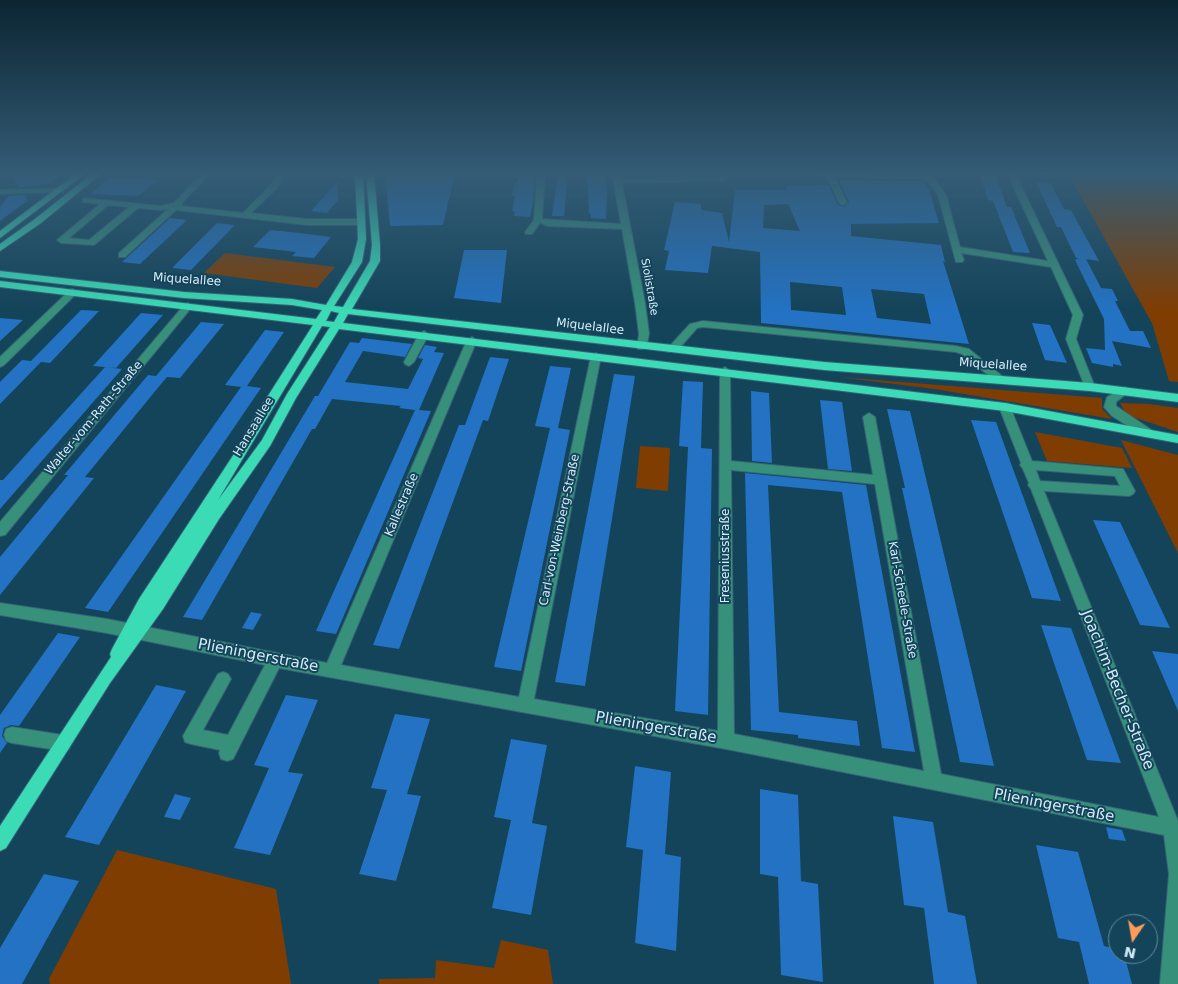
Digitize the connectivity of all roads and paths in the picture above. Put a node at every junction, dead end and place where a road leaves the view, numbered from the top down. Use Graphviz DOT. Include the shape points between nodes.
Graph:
graph roads {
  1 [pos="21,219"];
  2 [pos="41,219"];
  3 [pos="87,219"];
  4 [pos="121,219"];
  5 [pos="162,219"];
  6 [pos="280,219"];
  7 [pos="361,219"];
  8 [pos="374,219"];
  9 [pos="624,219"];
  10 [pos="948,219"];
  11 [pos="1032,219"];
  12 [pos="538,220"];
  13 [pos="361,222"];
  14 [pos="625,227"];
  15 [pos="529,232"];
  16 [pos="0,235"];
  17 [pos="0,248"];
  18 [pos="956,249"];
  19 [pos="122,255"];
  20 [pos="958,260"];
  21 [pos="1054,265"];
  22 [pos="0,274"];
  23 [pos="0,284"];
  24 [pos="73,292"];
  25 [pos="188,306"];
  26 [pos="329,308"];
  27 [pos="346,311"];
  28 [pos="321,322"];
  29 [pos="338,324"];
  30 [pos="424,334"];
  31 [pos="472,340"];
  32 [pos="642,347"];
  33 [pos="672,350"];
  34 [pos="596,356"];
  35 [pos="409,362"];
  36 [pos="0,363"];
  37 [pos="725,372"];
  38 [pos="1002,380"];
  39 [pos="1090,387"];
  40 [pos="1125,391"];
  41 [pos="1178,398"];
  42 [pos="1005,407"];
  43 [pos="870,417"];
  44 [pos="1149,434"];
  45 [pos="1178,439"];
  46 [pos="727,465"];
  47 [pos="1026,465"];
  48 [pos="880,480"];
  49 [pos="1034,485"];
  50 [pos="0,531"];
  51 [pos="0,609"];
  52 [pos="134,631"];
  53 [pos="276,659"];
  54 [pos="331,671"];
  55 [pos="223,679"];
  56 [pos="525,705"];
  57 [pos="12,735"];
  58 [pos="726,741"];
  59 [pos="63,743"];
  60 [pos="934,783"];
  61 [pos="1172,828"];
  62 [pos="0,842"];
  63 [pos="1170,984"];
  1 -- 16 [label="main road"];
  2 -- 17 [label="main road"];
  3 -- 4 [label="street" via="61,240 91,243"];
  5 -- 19 [label="street"];
  6 -- 13 [label="street"];
  7 -- 13 [label="main road, Hansaallee"];
  8 -- 27 [label="main road, Hansaallee" via="375,261"];
  9 -- 14 [label="street, Siolistraße"];
  10 -- 18 [label="street"];
  11 -- 21 [label="street"];
  12 -- 14 [label="street"];
  12 -- 15 [label="street"];
  13 -- 26 [label="main road, Hansaallee" via="362,239 357,262"];
  14 -- 32 [label="street, Siolistraße" via="640,303 644,334"];
  18 -- 20 [label="street"];
  18 -- 21 [label="street"];
  21 -- 39 [label="street" via="1078,315 1071,339"];
  22 -- 26 [label="main road, Miquelallee"];
  23 -- 24 [label="main road, Miquelallee"];
  24 -- 25 [label="main road, Miquelallee"];
  24 -- 36 [label="street"];
  25 -- 28 [label="main road, Miquelallee"];
  25 -- 50 [label="street, Walter-vom-Rath-Straße"];
  26 -- 27 [label="main road, Miquelallee"];
  26 -- 28 [label="main road, Hansaallee"];
  27 -- 29 [label="main road, Hansaallee"];
  27 -- 32 [label="main road, Miquelallee"];
  28 -- 29 [label="main road, Miquelallee"];
  28 -- 52 [label="main road, Hansaallee" via="258,421"];
  29 -- 30 [label="main road, Miquelallee"];
  29 -- 52 [label="main road, Hansaallee" via="266,443"];
  30 -- 31 [label="main road, Miquelallee"];
  30 -- 35 [label="street"];
  31 -- 34 [label="main road, Miquelallee"];
  31 -- 54 [label="street, Kallestraße"];
  32 -- 33 [label="main road, Miquelallee"];
  33 -- 38 [label="main road, Miquelallee"];
  33 -- 38 [label="street" via="694,326 703,324 956,349 965,351"];
  34 -- 37 [label="main road, Miquelallee"];
  34 -- 56 [label="street, Carl-von-Weinberg-Straße"];
  37 -- 42 [label="main road, Miquelallee"];
  37 -- 46 [label="street, Freseniusstraße"];
  38 -- 39 [label="main road, Miquelallee"];
  39 -- 40 [label="main road, Miquelallee"];
  40 -- 41 [label="main road, Miquelallee"];
  40 -- 44 [label="street" via="1111,400 1110,407"];
  42 -- 44 [label="main road, Miquelallee"];
  42 -- 47 [label="street, Joachim-Becher-Straße"];
  43 -- 48 [label="street, Karl-Scheele-Straße"];
  44 -- 45 [label="main road, Miquelallee"];
  46 -- 48 [label="street"];
  46 -- 58 [label="street, Freseniusstraße"];
  47 -- 49 [label="street, Joachim-Becher-Straße"];
  47 -- 49 [label="street" via="1120,472 1128,491"];
  48 -- 60 [label="street, Karl-Scheele-Straße"];
  49 -- 61 [label="street, Joachim-Becher-Straße"];
  51 -- 52 [label="street"];
  52 -- 53 [label="street, Plieningerstraße"];
  52 -- 59 [label="main road, Hansaallee"];
  53 -- 54 [label="street, Plieningerstraße"];
  53 -- 55 [label="street" via="229,749 191,736"];
  54 -- 56 [label="street, Plieningerstraße"];
  56 -- 58 [label="street, Plieningerstraße"];
  57 -- 59 [label="street"];
  58 -- 60 [label="street, Plieningerstraße"];
  59 -- 62 [label="main road, Hansaallee"];
  60 -- 61 [label="street, Plieningerstraße"];
  61 -- 63 [label="street, Joachim-Becher-Straße" via="1178,874"];
}
